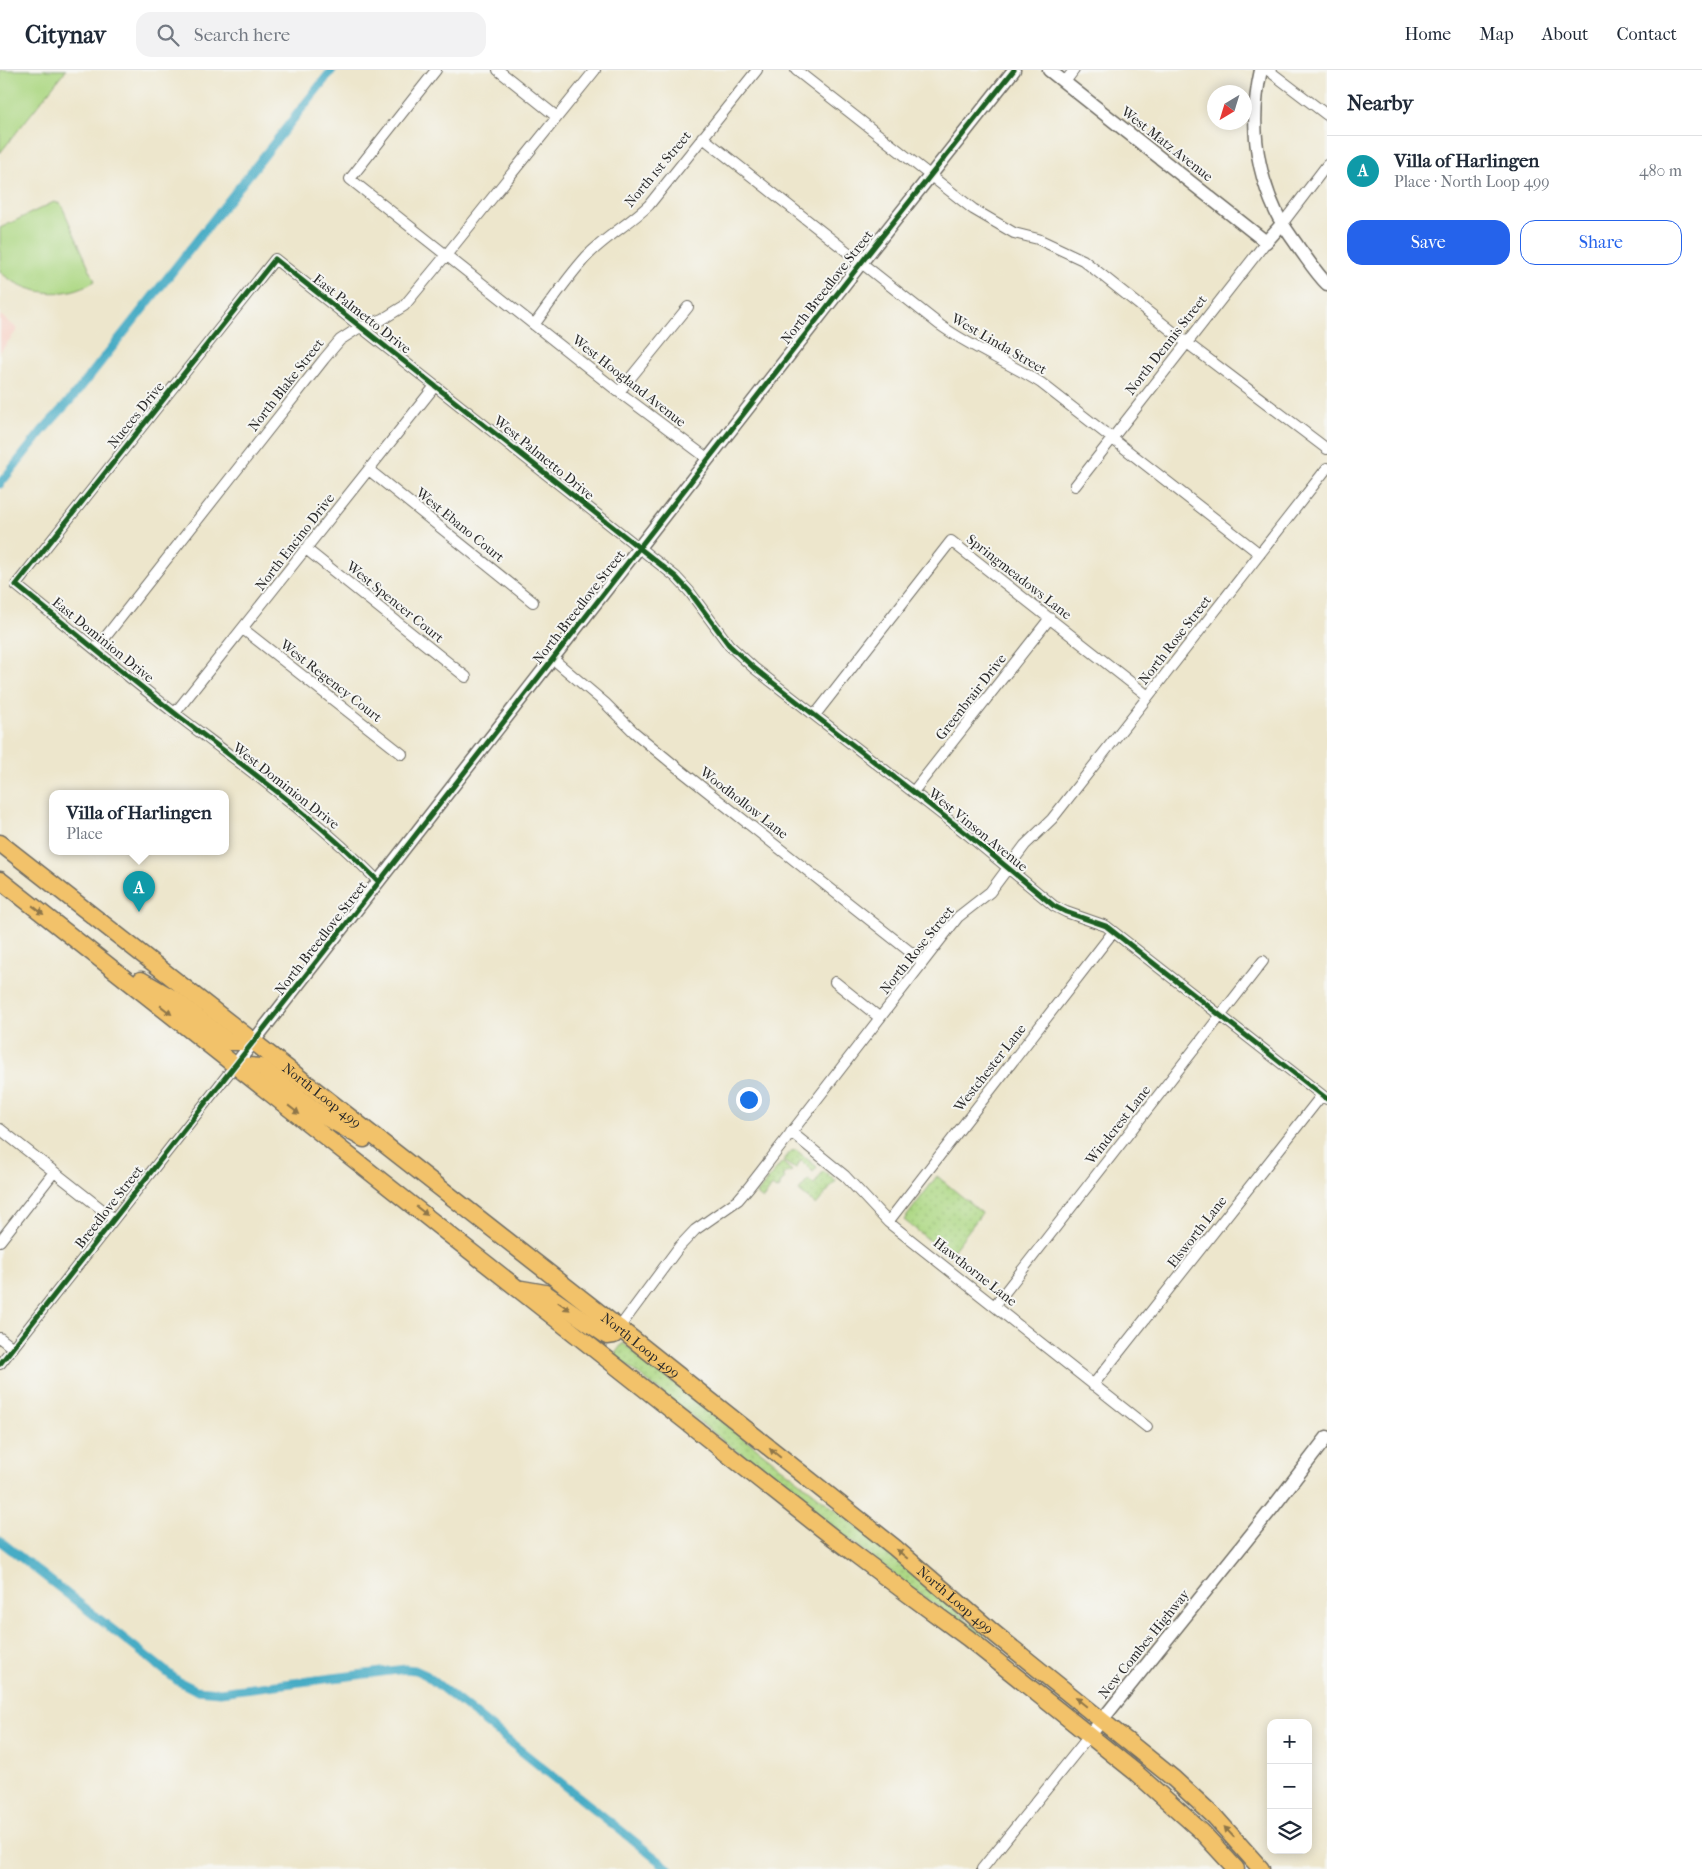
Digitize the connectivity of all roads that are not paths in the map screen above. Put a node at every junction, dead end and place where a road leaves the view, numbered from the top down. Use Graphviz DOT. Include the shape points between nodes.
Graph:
graph roads {
  1 [pos="436,70"];
  2 [pos="498,70"];
  3 [pos="595,70"];
  4 [pos="757,70"];
  5 [pos="796,70"];
  6 [pos="1014,70"];
  7 [pos="1049,70"];
  8 [pos="1074,70"];
  9 [pos="1261,70"];
  10 [pos="1268,70"];
  11 [pos="1065,82"];
  12 [pos="1327,115"];
  13 [pos="557,117"];
  14 [pos="702,137"];
  15 [pos="1327,165"];
  16 [pos="930,175"];
  17 [pos="1282,224"];
  18 [pos="1266,242"];
  19 [pos="447,254"];
  20 [pos="275,259"];
  21 [pos="860,263"];
  22 [pos="1327,284"];
  23 [pos="688,307"];
  24 [pos="534,324"];
  25 [pos="362,327"];
  26 [pos="1187,343"];
  27 [pos="435,386"];
  28 [pos="619,392"];
  29 [pos="1112,438"];
  30 [pos="1327,449"];
  31 [pos="708,458"];
  32 [pos="1327,468"];
  33 [pos="369,470"];
  34 [pos="1076,486"];
  35 [pos="639,548"];
  36 [pos="306,549"];
  37 [pos="1260,554"];
  38 [pos="16,585"];
  39 [pos="533,602"];
  40 [pos="1050,618"];
  41 [pos="243,629"];
  42 [pos="96,649"];
  43 [pos="553,660"];
  44 [pos="466,677"];
  45 [pos="1148,696"];
  46 [pos="175,713"];
  47 [pos="814,715"];
  48 [pos="402,754"];
  49 [pos="913,792"];
  50 [pos="0,843"];
  51 [pos="1007,868"];
  52 [pos="0,880"];
  53 [pos="379,882"];
  54 [pos="1113,932"];
  55 [pos="100,958"];
  56 [pos="1263,961"];
  57 [pos="923,962"];
  58 [pos="834,982"];
  59 [pos="1221,1016"];
  60 [pos="880,1018"];
  61 [pos="253,1042"];
  62 [pos="236,1064"];
  63 [pos="1324,1097"];
  64 [pos="0,1129"];
  65 [pos="791,1132"];
  66 [pos="396,1154"];
  67 [pos="54,1172"];
  68 [pos="114,1220"];
  69 [pos="888,1222"];
  70 [pos="0,1241"];
  71 [pos="520,1289"];
  72 [pos="994,1305"];
  73 [pos="619,1328"];
  74 [pos="0,1338"];
  75 [pos="13,1348"];
  76 [pos="0,1364"];
  77 [pos="1093,1385"];
  78 [pos="1147,1427"];
  79 [pos="1327,1437"];
  80 [pos="1102,1720"];
  81 [pos="1090,1735"];
  82 [pos="982,1869"];
  83 [pos="1236,1869"];
  84 [pos="1261,1869"];
  1 -- 19 [label="street, West Hoogland Avenue" via="350,179"];
  2 -- 13 [label="street"];
  3 -- 13 [label="street, North Blake Street"];
  4 -- 14 [label="street, North 1st Street"];
  5 -- 16 [label="street"];
  6 -- 16 [label="street, North Breedlove Street"];
  7 -- 11 [label="street, West Matz Avenue"];
  8 -- 11 [label="street"];
  9 -- 17 [label="street" via="1255,105 1257,146 1265,185"];
  10 -- 12 [label="street"];
  11 -- 18 [label="street, West Matz Avenue"];
  13 -- 19 [label="street, North Blake Street"];
  14 -- 21 [label="street, West Linda Street"];
  14 -- 24 [label="street, North 1st Street" via="649,205 586,257"];
  15 -- 17 [label="street"];
  16 -- 21 [label="street, North Breedlove Street"];
  16 -- 26 [label="street" via="1003,228 1083,260"];
  17 -- 18 [label="street, North Dennis Street"];
  17 -- 22 [label="street"];
  18 -- 26 [label="street, North Dennis Street"];
  19 -- 24 [label="street, West Hoogland Avenue"];
  19 -- 25 [label="street, North Blake Street" via="404,306 384,319"];
  20 -- 25 [label="street, East Palmetto Drive"];
  20 -- 38 [label="street, Nueces Drive"];
  21 -- 29 [label="street, West Linda Street" via="955,336 1026,373"];
  21 -- 31 [label="street, North Breedlove Street"];
  23 -- 28 [label="street"];
  24 -- 28 [label="street, West Hoogland Avenue"];
  25 -- 27 [label="street, East Palmetto Drive"];
  25 -- 42 [label="street, North Blake Street" via="340,340 324,359"];
  26 -- 29 [label="street, North Dennis Street"];
  26 -- 30 [label="street"];
  27 -- 33 [label="street, North Encino Drive"];
  27 -- 35 [label="street, West Palmetto Drive"];
  28 -- 31 [label="street, West Hoogland Avenue"];
  29 -- 34 [label="street, North Dennis Street"];
  29 -- 37 [label="street, West Linda Street"];
  31 -- 35 [label="street, North Breedlove Street"];
  32 -- 37 [label="street, North Rose Street"];
  33 -- 36 [label="street, North Encino Drive"];
  33 -- 39 [label="street, West Ebano Court"];
  35 -- 43 [label="street, North Breedlove Street"];
  35 -- 47 [label="street, West Vinson Avenue" via="682,584 737,653"];
  36 -- 41 [label="street, North Encino Drive"];
  36 -- 44 [label="street, West Spencer Court"];
  37 -- 45 [label="street, North Rose Street"];
  38 -- 42 [label="street, East Dominion Drive"];
  40 -- 45 [label="street, Springmeadows Lane"];
  40 -- 47 [label="street, Springmeadows Lane" via="951,541"];
  40 -- 49 [label="street, Greenbrair Drive"];
  41 -- 46 [label="street, North Encino Drive"];
  41 -- 48 [label="street, West Regency Court"];
  42 -- 46 [label="street, East Dominion Drive"];
  43 -- 53 [label="street, North Breedlove Street"];
  43 -- 57 [label="street, Woodhollow Lane" via="634,732"];
  45 -- 51 [label="street, North Rose Street" via="1052,819"];
  46 -- 53 [label="street, West Dominion Drive" via="317,823"];
  47 -- 49 [label="street, West Vinson Avenue"];
  49 -- 51 [label="street, West Vinson Avenue"];
  50 -- 61 [label="main road, North Loop 499"];
  51 -- 54 [label="street, West Vinson Avenue" via="1054,906 1106,926"];
  51 -- 57 [label="street, North Rose Street" via="990,892 958,917"];
  52 -- 55 [label="main road, North Loop 499, one-way"];
  53 -- 61 [label="street, North Breedlove Street"];
  54 -- 59 [label="street, West Vinson Avenue"];
  54 -- 69 [label="street, Westchester Lane"];
  55 -- 61 [label="main road" via="174,999 229,1042"];
  55 -- 62 [label="main road, North Loop 499, one-way"];
  56 -- 59 [label="street, Windcrest Lane"];
  57 -- 60 [label="street, North Rose Street"];
  58 -- 60 [label="street"];
  59 -- 63 [label="street, West Vinson Avenue"];
  59 -- 72 [label="street, Windcrest Lane"];
  60 -- 65 [label="street, North Rose Street"];
  61 -- 62 [label="street, North Breedlove Street"];
  61 -- 66 [label="main road, North Loop 499"];
  62 -- 66 [label="main road" via="261,1067 320,1114"];
  62 -- 68 [label="street, Breedlove Street"];
  62 -- 71 [label="main road, North Loop 499, one-way"];
  63 -- 77 [label="street, Elsworth Lane"];
  64 -- 67 [label="street"];
  65 -- 69 [label="street, Hawthorne Lane" via="845,1176"];
  65 -- 73 [label="street, North Rose Street" via="738,1200 695,1230 679,1247"];
  66 -- 73 [label="main road, North Loop 499"];
  67 -- 68 [label="street"];
  67 -- 70 [label="street"];
  68 -- 75 [label="street, Breedlove Street"];
  69 -- 72 [label="street, Hawthorne Lane"];
  71 -- 73 [label="main road, one-way" via="545,1293 607,1336 614,1335"];
  71 -- 81 [label="main road, North Loop 499" via="835,1539 968,1638"];
  72 -- 77 [label="street, Hawthorne Lane"];
  80 -- 73 [label="main road, North Loop 499, one-way"];
  74 -- 75 [label="street"];
  75 -- 76 [label="street, Breedlove Street"];
  77 -- 78 [label="street, Hawthorne Lane"];
  79 -- 80 [label="street, New Combes Highway"];
  80 -- 81 [label="street, New Combes Highway"];
  84 -- 80 [label="main road, North Loop 499, one-way" via="1215,1817"];
  81 -- 82 [label="street, New Combes Highway"];
  81 -- 83 [label="main road, North Loop 499" via="1161,1794"];
}
